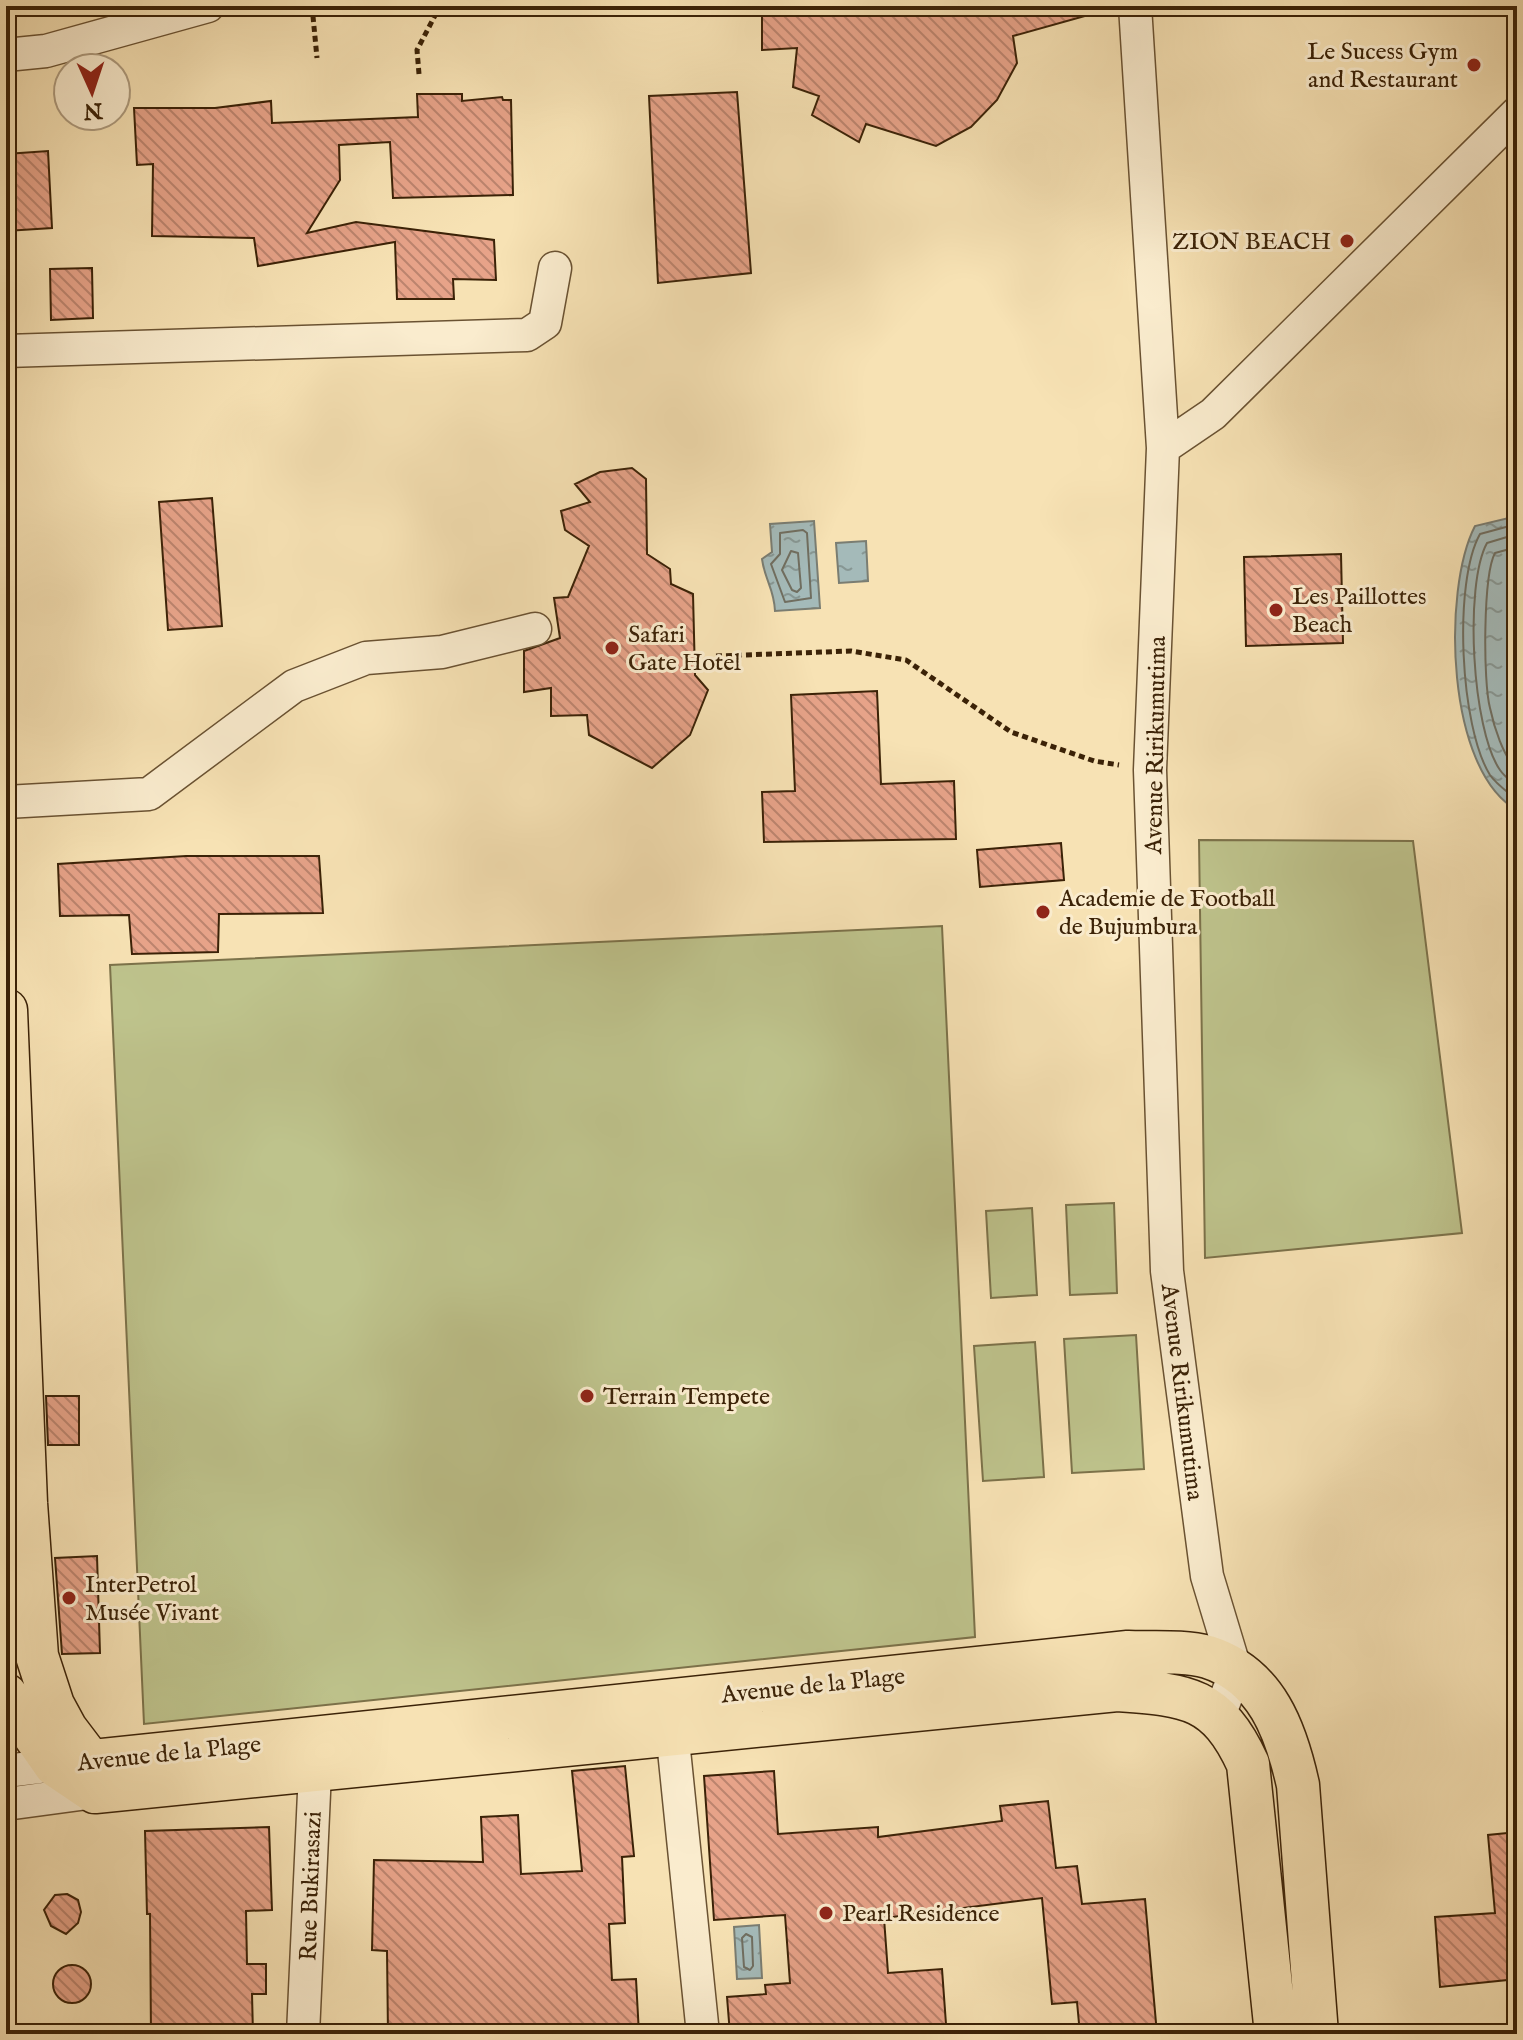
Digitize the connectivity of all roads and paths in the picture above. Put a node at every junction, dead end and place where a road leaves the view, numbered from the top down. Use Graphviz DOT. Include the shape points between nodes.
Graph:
graph roads {
  1 [pos="208,6"];
  2 [pos="312,6"];
  3 [pos="440,6"];
  4 [pos="1135,6"];
  5 [pos="6,55"];
  6 [pos="317,58"];
  7 [pos="419,74"];
  8 [pos="1517,113"];
  9 [pos="555,268"];
  10 [pos="6,351"];
  11 [pos="1163,448"];
  12 [pos="535,629"];
  13 [pos="716,656"];
  14 [pos="1150,770"];
  15 [pos="6,802"];
  16 [pos="6,1010"];
  17 [pos="16,1504"];
  18 [pos="1236,1672"];
  19 [pos="6,1695"];
  20 [pos="1219,1715"];
  21 [pos="671,1717"];
  22 [pos="316,1754"];
  23 [pos="6,1771"];
  24 [pos="91,1777"];
  25 [pos="6,1804"];
  26 [pos="303,2034"];
  27 [pos="703,2034"];
  28 [pos="1276,2034"];
  29 [pos="1317,2034"];
  1 -- 5 [label="street" via="46,51"];
  2 -- 6 [label="path"];
  3 -- 7 [label="path" via="417,50"];
  4 -- 11 [label="street, Avenue Ririkumutima"];
  8 -- 11 [label="street" via="1213,414"];
  9 -- 10 [label="street" via="545,323 527,335"];
  11 -- 14 [label="street, Avenue Ririkumutima"];
  12 -- 15 [label="street" via="442,652 366,658 294,686 149,794"];
  13 -- 14 [label="path" via="851,651 906,660 1011,732 1094,761"];
  14 -- 18 [label="street, Avenue Ririkumutima" via="1174,1345 1207,1576"];
  16 -- 17 [label="main road"];
  17 -- 24 [label="main road" via="37,1656 53,1705"];
  18 -- 20 [label="street"];
  18 -- 21 [label="main road, Avenue de la Plage" via="1207,1657 1128,1652"];
  18 -- 29 [label="main road, Avenue de la Plage" via="1263,1693 1277,1715 1295,1772"];
  19 -- 24 [label="main road"];
  20 -- 21 [label="main road, Avenue de la Plage" via="1193,1701 1117,1690"];
  20 -- 28 [label="main road" via="1248,1764"];
  21 -- 22 [label="main road, Avenue de la Plage"];
  21 -- 27 [label="street"];
  22 -- 24 [label="main road, Avenue de la Plage"];
  22 -- 26 [label="street, Rue Bukirasazi"];
  23 -- 24 [label="street, Avenue de la Plage"];
  24 -- 25 [label="street, Avenue de la Plage"];
}
